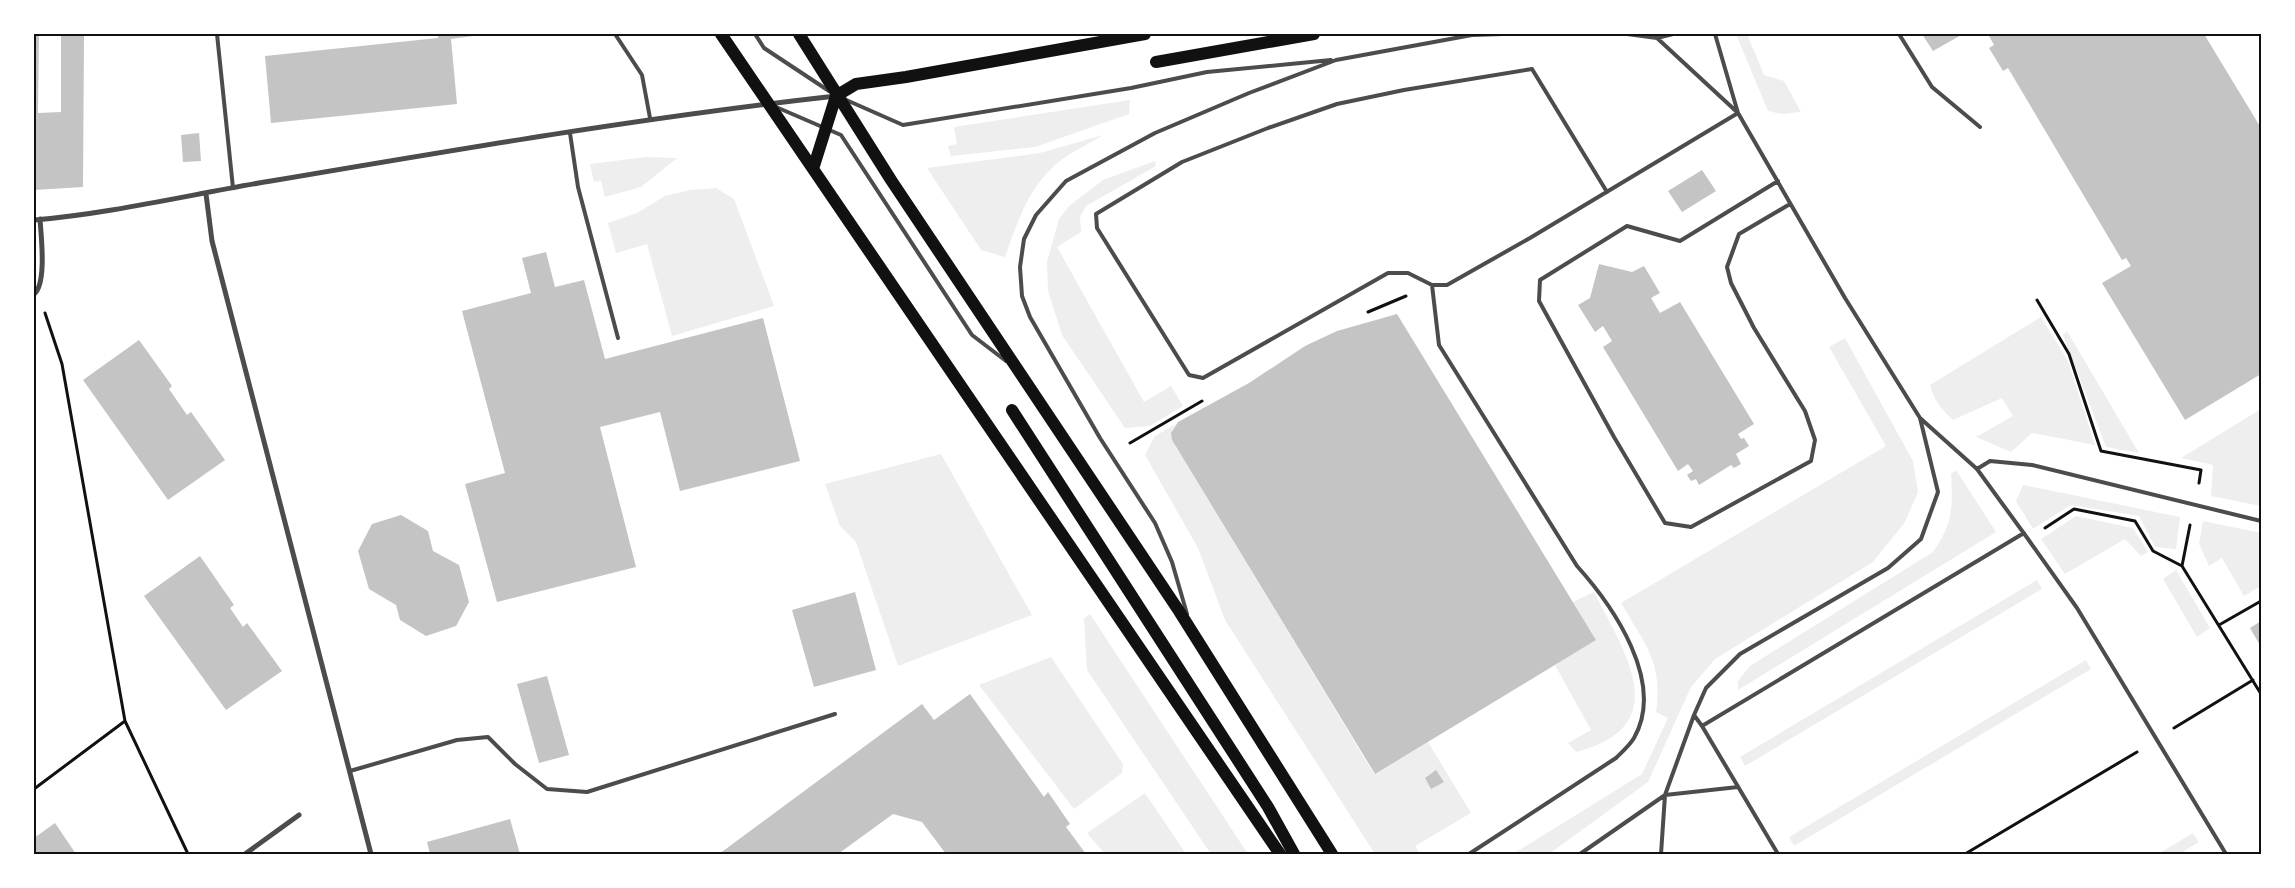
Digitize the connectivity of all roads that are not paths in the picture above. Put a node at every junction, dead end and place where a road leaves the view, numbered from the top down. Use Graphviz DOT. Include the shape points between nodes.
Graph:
graph roads {
  1 [pos="217,34"];
  2 [pos="615,34"];
  3 [pos="721,34"];
  4 [pos="755,34"];
  5 [pos="799,34"];
  6 [pos="1145,34"];
  7 [pos="1314,34"];
  8 [pos="1503,34"];
  9 [pos="1626,34"];
  10 [pos="1673,34"];
  11 [pos="1715,34"];
  12 [pos="1899,34"];
  13 [pos="1657,38"];
  14 [pos="1336,60"];
  15 [pos="1156,62"];
  16 [pos="836,96"];
  17 [pos="767,103"];
  18 [pos="1738,113"];
  19 [pos="650,118"];
  20 [pos="1980,127"];
  21 [pos="826,128"];
  22 [pos="570,133"];
  23 [pos="813,169"];
  24 [pos="1778,181"];
  25 [pos="233,188"];
  26 [pos="1607,192"];
  27 [pos="206,194"];
  28 [pos="1790,204"];
  29 [pos="40,219"];
  30 [pos="34,220"];
  31 [pos="1432,286"];
  32 [pos="36,292"];
  33 [pos="618,338"];
  34 [pos="1020,372"];
  35 [pos="1012,410"];
  36 [pos="1920,418"];
  37 [pos="1977,469"];
  38 [pos="2261,521"];
  39 [pos="2024,533"];
  40 [pos="1191,630"];
  41 [pos="834,714"];
  42 [pos="1694,715"];
  43 [pos="1702,726"];
  44 [pos="350,771"];
  45 [pos="1738,787"];
  46 [pos="1665,795"];
  47 [pos="298,815"];
  48 [pos="245,854"];
  49 [pos="371,854"];
  50 [pos="1280,854"];
  51 [pos="1294,854"];
  52 [pos="1332,854"];
  53 [pos="1469,854"];
  54 [pos="1580,854"];
  55 [pos="1661,854"];
  56 [pos="1778,854"];
  57 [pos="2226,854"];
  1 -- 25 [label="lane"];
  2 -- 19 [label="lane" via="642,75"];
  3 -- 17 [label="main road"];
  4 -- 16 [label="lane" via="764,48"];
  5 -- 16 [label="main road"];
  6 -- 16 [label="main road" via="906,78 856,84"];
  7 -- 15 [label="main road"];
  8 -- 14 [label="lane" via="1472,35"];
  9 -- 13 [label="lane"];
  10 -- 13 [label="lane"];
  11 -- 18 [label="lane"];
  12 -- 20 [label="lane" via="1932,87"];
  13 -- 18 [label="lane"];
  14 -- 16 [label="lane" via="1207,72 1131,88 903,125"];
  14 -- 40 [label="lane" via="1240,96 1100,161 1066,181 1036,215 1024,239 1020,267 1022,296 1030,317 1100,438 1155,523 1172,562"];
  16 -- 17 [label="street"];
  16 -- 21 [label="main road"];
  16 -- 34 [label="main road"];
  17 -- 19 [label="street"];
  17 -- 21 [label="lane"];
  17 -- 23 [label="main road"];
  18 -- 24 [label="lane"];
  18 -- 26 [label="lane"];
  19 -- 22 [label="street"];
  21 -- 23 [label="main road"];
  21 -- 34 [label="lane" via="841,135 972,335"];
  22 -- 25 [label="street"];
  22 -- 33 [label="lane" via="578,187"];
  23 -- 50 [label="main road"];
  24 -- 28 [label="lane"];
  24 -- 28 [label="lane" via="1680,241 1627,226 1540,280 1539,301 1665,523 1691,527 1811,461 1815,440 1806,411 1754,328 1727,267 1740,234"];
  25 -- 27 [label="street"];
  26 -- 31 [label="lane" via="1447,285"];
  26 -- 31 [label="lane" via="1532,69 1337,104 1182,162 1096,214 1097,228 1188,375 1203,378 1388,273 1408,273"];
  27 -- 29 [label="street"];
  27 -- 44 [label="street" via="212,241"];
  28 -- 36 [label="lane"];
  29 -- 30 [label="street"];
  29 -- 32 [label="street" via="42,274"];
  31 -- 53 [label="lane" via="1439,345 1577,566 1599,591 1638,659 1643,678 1644,697 1634,738 1616,758"];
  34 -- 40 [label="main road"];
  35 -- 51 [label="main road" via="1268,807"];
  36 -- 37 [label="lane"];
  36 -- 42 [label="lane" via="1938,492 1921,539 1888,568 1740,654 1706,688"];
  37 -- 38 [label="lane" via="1990,461 2032,466"];
  37 -- 39 [label="lane"];
  39 -- 43 [label="lane"];
  39 -- 57 [label="lane" via="2077,608"];
  40 -- 52 [label="main road"];
  41 -- 44 [label="lane" via="586,792 547,789 488,737 457,740"];
  42 -- 43 [label="lane"];
  42 -- 46 [label="lane"];
  43 -- 45 [label="lane"];
  44 -- 49 [label="street"];
  45 -- 46 [label="lane"];
  45 -- 56 [label="lane"];
  46 -- 54 [label="lane"];
  46 -- 55 [label="lane"];
  47 -- 48 [label="street"];
}
